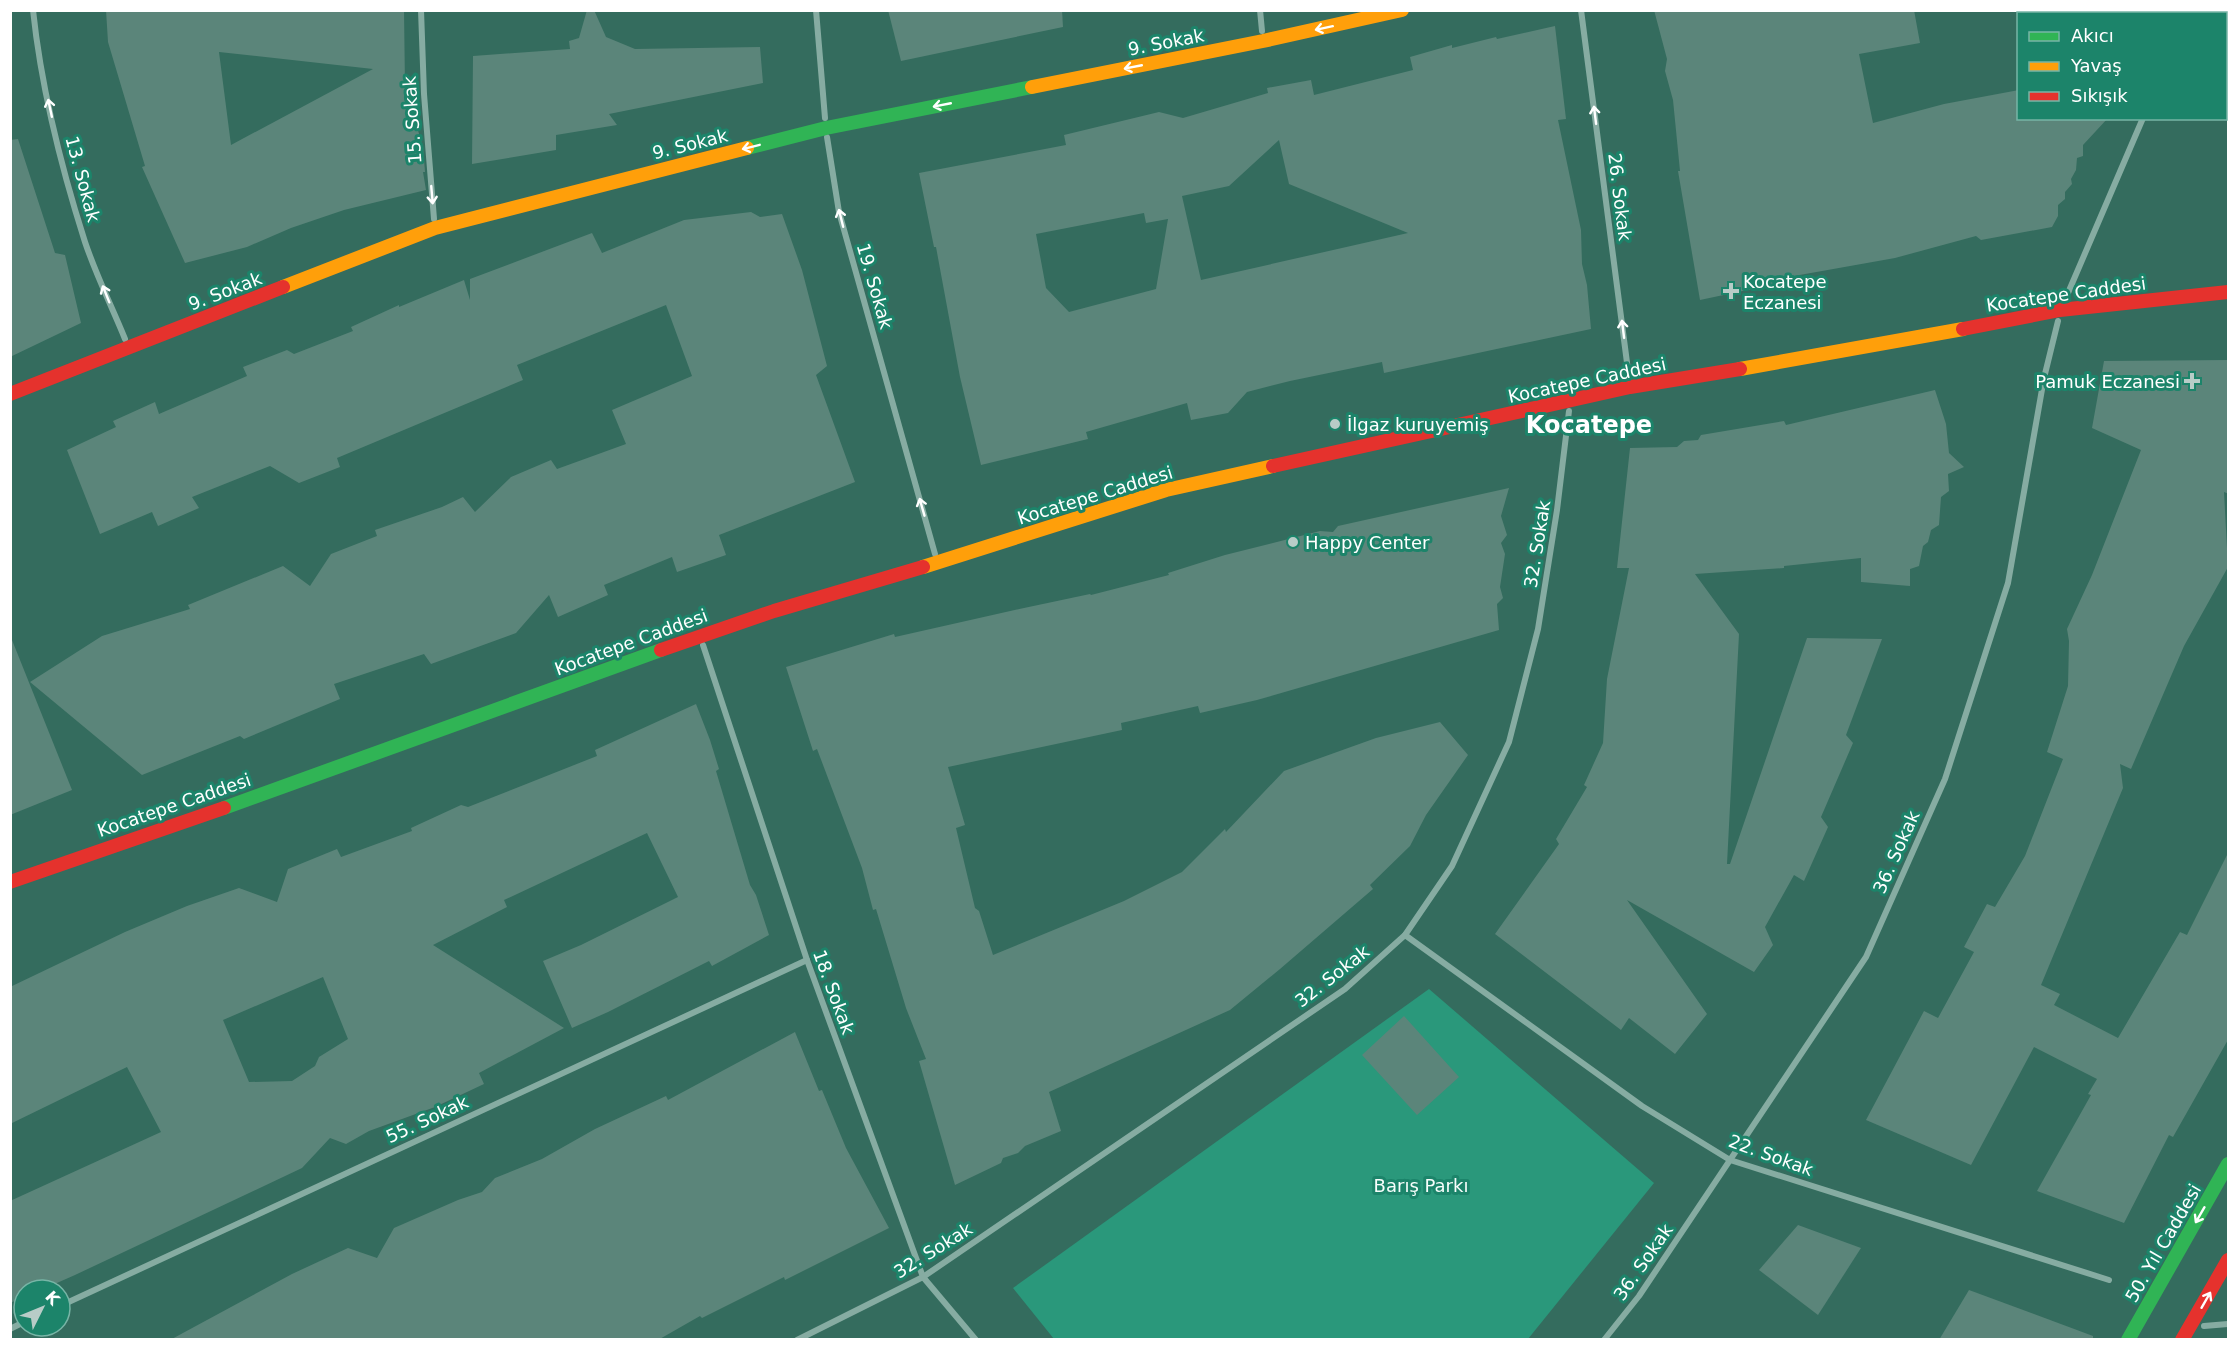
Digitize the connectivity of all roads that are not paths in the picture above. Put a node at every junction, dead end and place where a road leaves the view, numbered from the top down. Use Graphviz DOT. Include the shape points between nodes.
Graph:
graph roads {
  1 [pos="33,10"];
  2 [pos="421,10"];
  3 [pos="816,10"];
  4 [pos="1260,10"];
  5 [pos="1402,10"];
  6 [pos="1581,10"];
  7 [pos="1263,41"];
  8 [pos="2142,120"];
  9 [pos="826,128"];
  10 [pos="435,228"];
  11 [pos="2229,292"];
  12 [pos="2060,310"];
  13 [pos="129,348"];
  14 [pos="1630,387"];
  15 [pos="10,394"];
  16 [pos="1570,402"];
  17 [pos="938,563"];
  18 [pos="700,636"];
  19 [pos="10,882"];
  20 [pos="1405,935"];
  21 [pos="807,960"];
  22 [pos="1730,1160"];
  23 [pos="2229,1164"];
  24 [pos="2229,1260"];
  25 [pos="923,1277"];
  26 [pos="2109,1280"];
  27 [pos="72,1300"];
  28 [pos="2229,1324"];
  29 [pos="2191,1326"];
  30 [pos="797,1340"];
  31 [pos="976,1340"];
  32 [pos="1604,1340"];
  33 [pos="2128,1340"];
  34 [pos="2182,1340"];
  13 -- 1 [label="street, 13. Sokak, one-way" via="86,243 37,51"];
  2 -- 10 [label="street, 15. Sokak, one-way"];
  3 -- 9 [label="street, 19. Sokak"];
  4 -- 7 [label="street"];
  5 -- 7 [label="street, 9. Sokak, one-way"];
  14 -- 6 [label="street, 26. Sokak, one-way"];
  7 -- 9 [label="street, 9. Sokak, one-way"];
  8 -- 12 [label="street, 36. Sokak"];
  9 -- 10 [label="street, 9. Sokak, one-way"];
  17 -- 9 [label="street, 19. Sokak, one-way" via="838,212"];
  10 -- 13 [label="street, 9. Sokak"];
  11 -- 12 [label="street, Kocatepe Caddesi"];
  12 -- 14 [label="street, Kocatepe Caddesi"];
  12 -- 22 [label="street, 36. Sokak" via="2008,583 1945,779 1866,957"];
  13 -- 15 [label="street, 9. Sokak"];
  14 -- 16 [label="street, Kocatepe Caddesi"];
  16 -- 17 [label="street, Kocatepe Caddesi" via="1166,490"];
  16 -- 20 [label="street, 32. Sokak" via="1539,629 1509,741 1452,866"];
  17 -- 18 [label="street, Kocatepe Caddesi"];
  18 -- 19 [label="street, Kocatepe Caddesi"];
  18 -- 21 [label="street, 18. Sokak"];
  20 -- 22 [label="street, 22. Sokak" via="1642,1106"];
  20 -- 25 [label="street, 32. Sokak" via="1346,989"];
  21 -- 25 [label="street, 18. Sokak"];
  21 -- 27 [label="street, 55. Sokak"];
  22 -- 26 [label="street, 22. Sokak"];
  22 -- 32 [label="street, 36. Sokak" via="1639,1296"];
  23 -- 33 [label="street, 50. Yıl Caddesi, one-way"];
  29 -- 24 [label="street, one-way"];
  25 -- 30 [label="street, 32. Sokak"];
  25 -- 31 [label="street, 18. Sokak"];
  28 -- 29 [label="street"];
  29 -- 34 [label="street"];
}
